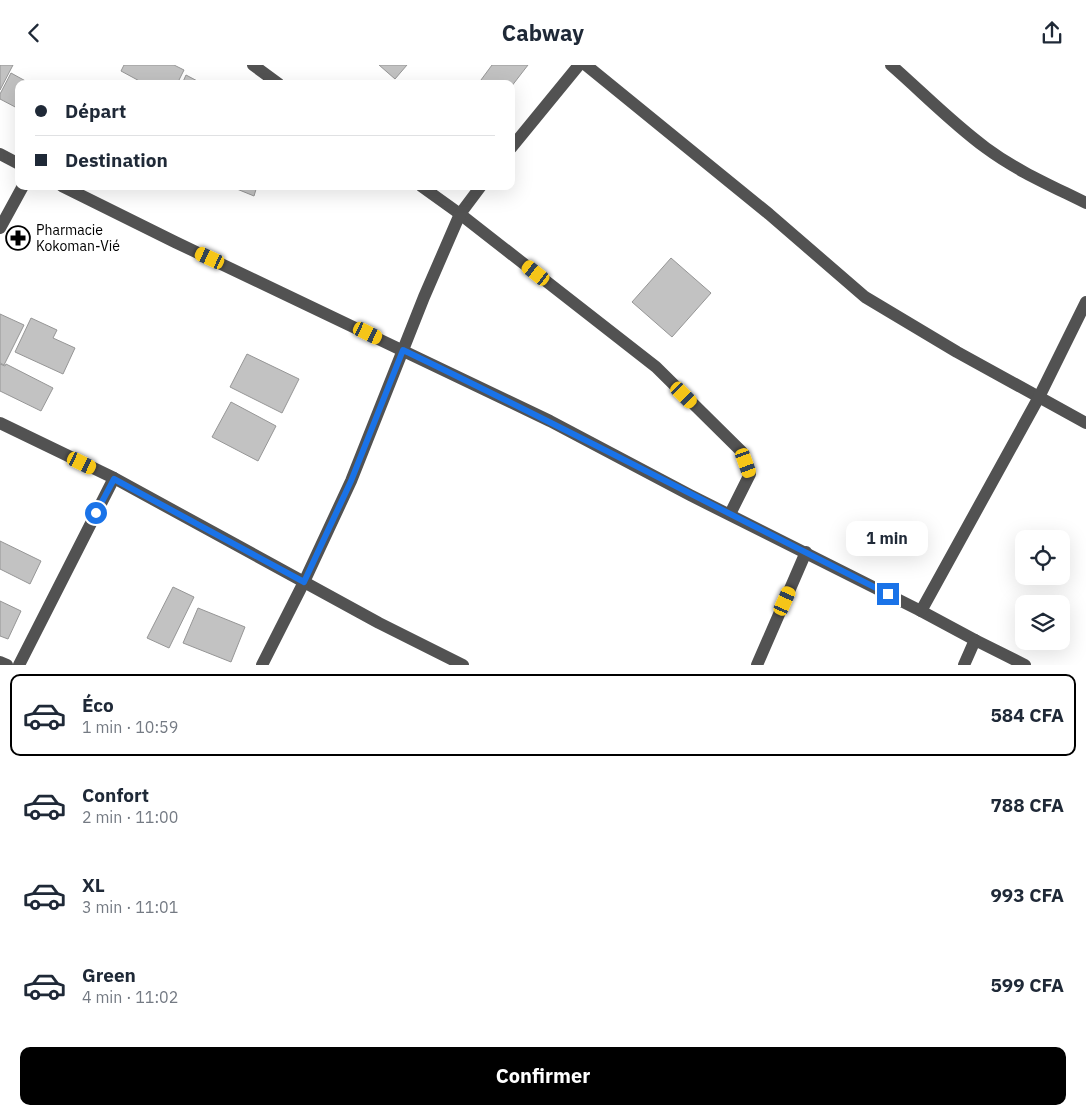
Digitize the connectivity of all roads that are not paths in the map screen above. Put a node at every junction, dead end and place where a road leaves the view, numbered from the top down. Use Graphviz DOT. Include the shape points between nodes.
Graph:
graph roads {
  1 [pos="253,65"];
  2 [pos="579,65"];
  3 [pos="586,65"];
  4 [pos="891,65"];
  5 [pos="274,80"];
  6 [pos="515,143"];
  7 [pos="0,154"];
  8 [pos="15,162"];
  9 [pos="21,190"];
  10 [pos="70,190"];
  11 [pos="427,190"];
  12 [pos="478,190"];
  13 [pos="1086,203"];
  14 [pos="460,214"];
  15 [pos="0,228"];
  16 [pos="1086,302"];
  17 [pos="403,350"];
  18 [pos="1039,397"];
  19 [pos="0,423"];
  20 [pos="1086,423"];
  21 [pos="114,479"];
  22 [pos="730,514"];
  23 [pos="806,552"];
  24 [pos="304,582"];
  25 [pos="921,611"];
  26 [pos="975,640"];
  27 [pos="0,662"];
  28 [pos="7,665"];
  29 [pos="19,665"];
  30 [pos="262,665"];
  31 [pos="464,665"];
  32 [pos="757,665"];
  33 [pos="964,665"];
  34 [pos="1025,665"];
  1 -- 5 [label="street"];
  2 -- 6 [label="street"];
  3 -- 18 [label="street" via="865,297 957,353"];
  4 -- 13 [label="street" via="986,149 1028,175"];
  7 -- 8 [label="street"];
  9 -- 15 [label="street"];
  10 -- 17 [label="street"];
  11 -- 14 [label="street"];
  12 -- 14 [label="street"];
  14 -- 17 [label="street"];
  14 -- 22 [label="street" via="656,367 742,452 750,474"];
  16 -- 18 [label="street"];
  17 -- 22 [label="street"];
  17 -- 24 [label="street" via="351,481"];
  18 -- 20 [label="street"];
  18 -- 25 [label="street"];
  19 -- 21 [label="street"];
  21 -- 24 [label="street"];
  21 -- 29 [label="street"];
  22 -- 23 [label="street"];
  23 -- 25 [label="street"];
  23 -- 32 [label="street"];
  24 -- 30 [label="street"];
  24 -- 31 [label="street"];
  25 -- 26 [label="street"];
  26 -- 33 [label="street"];
  26 -- 34 [label="street"];
  27 -- 28 [label="street"];
}
